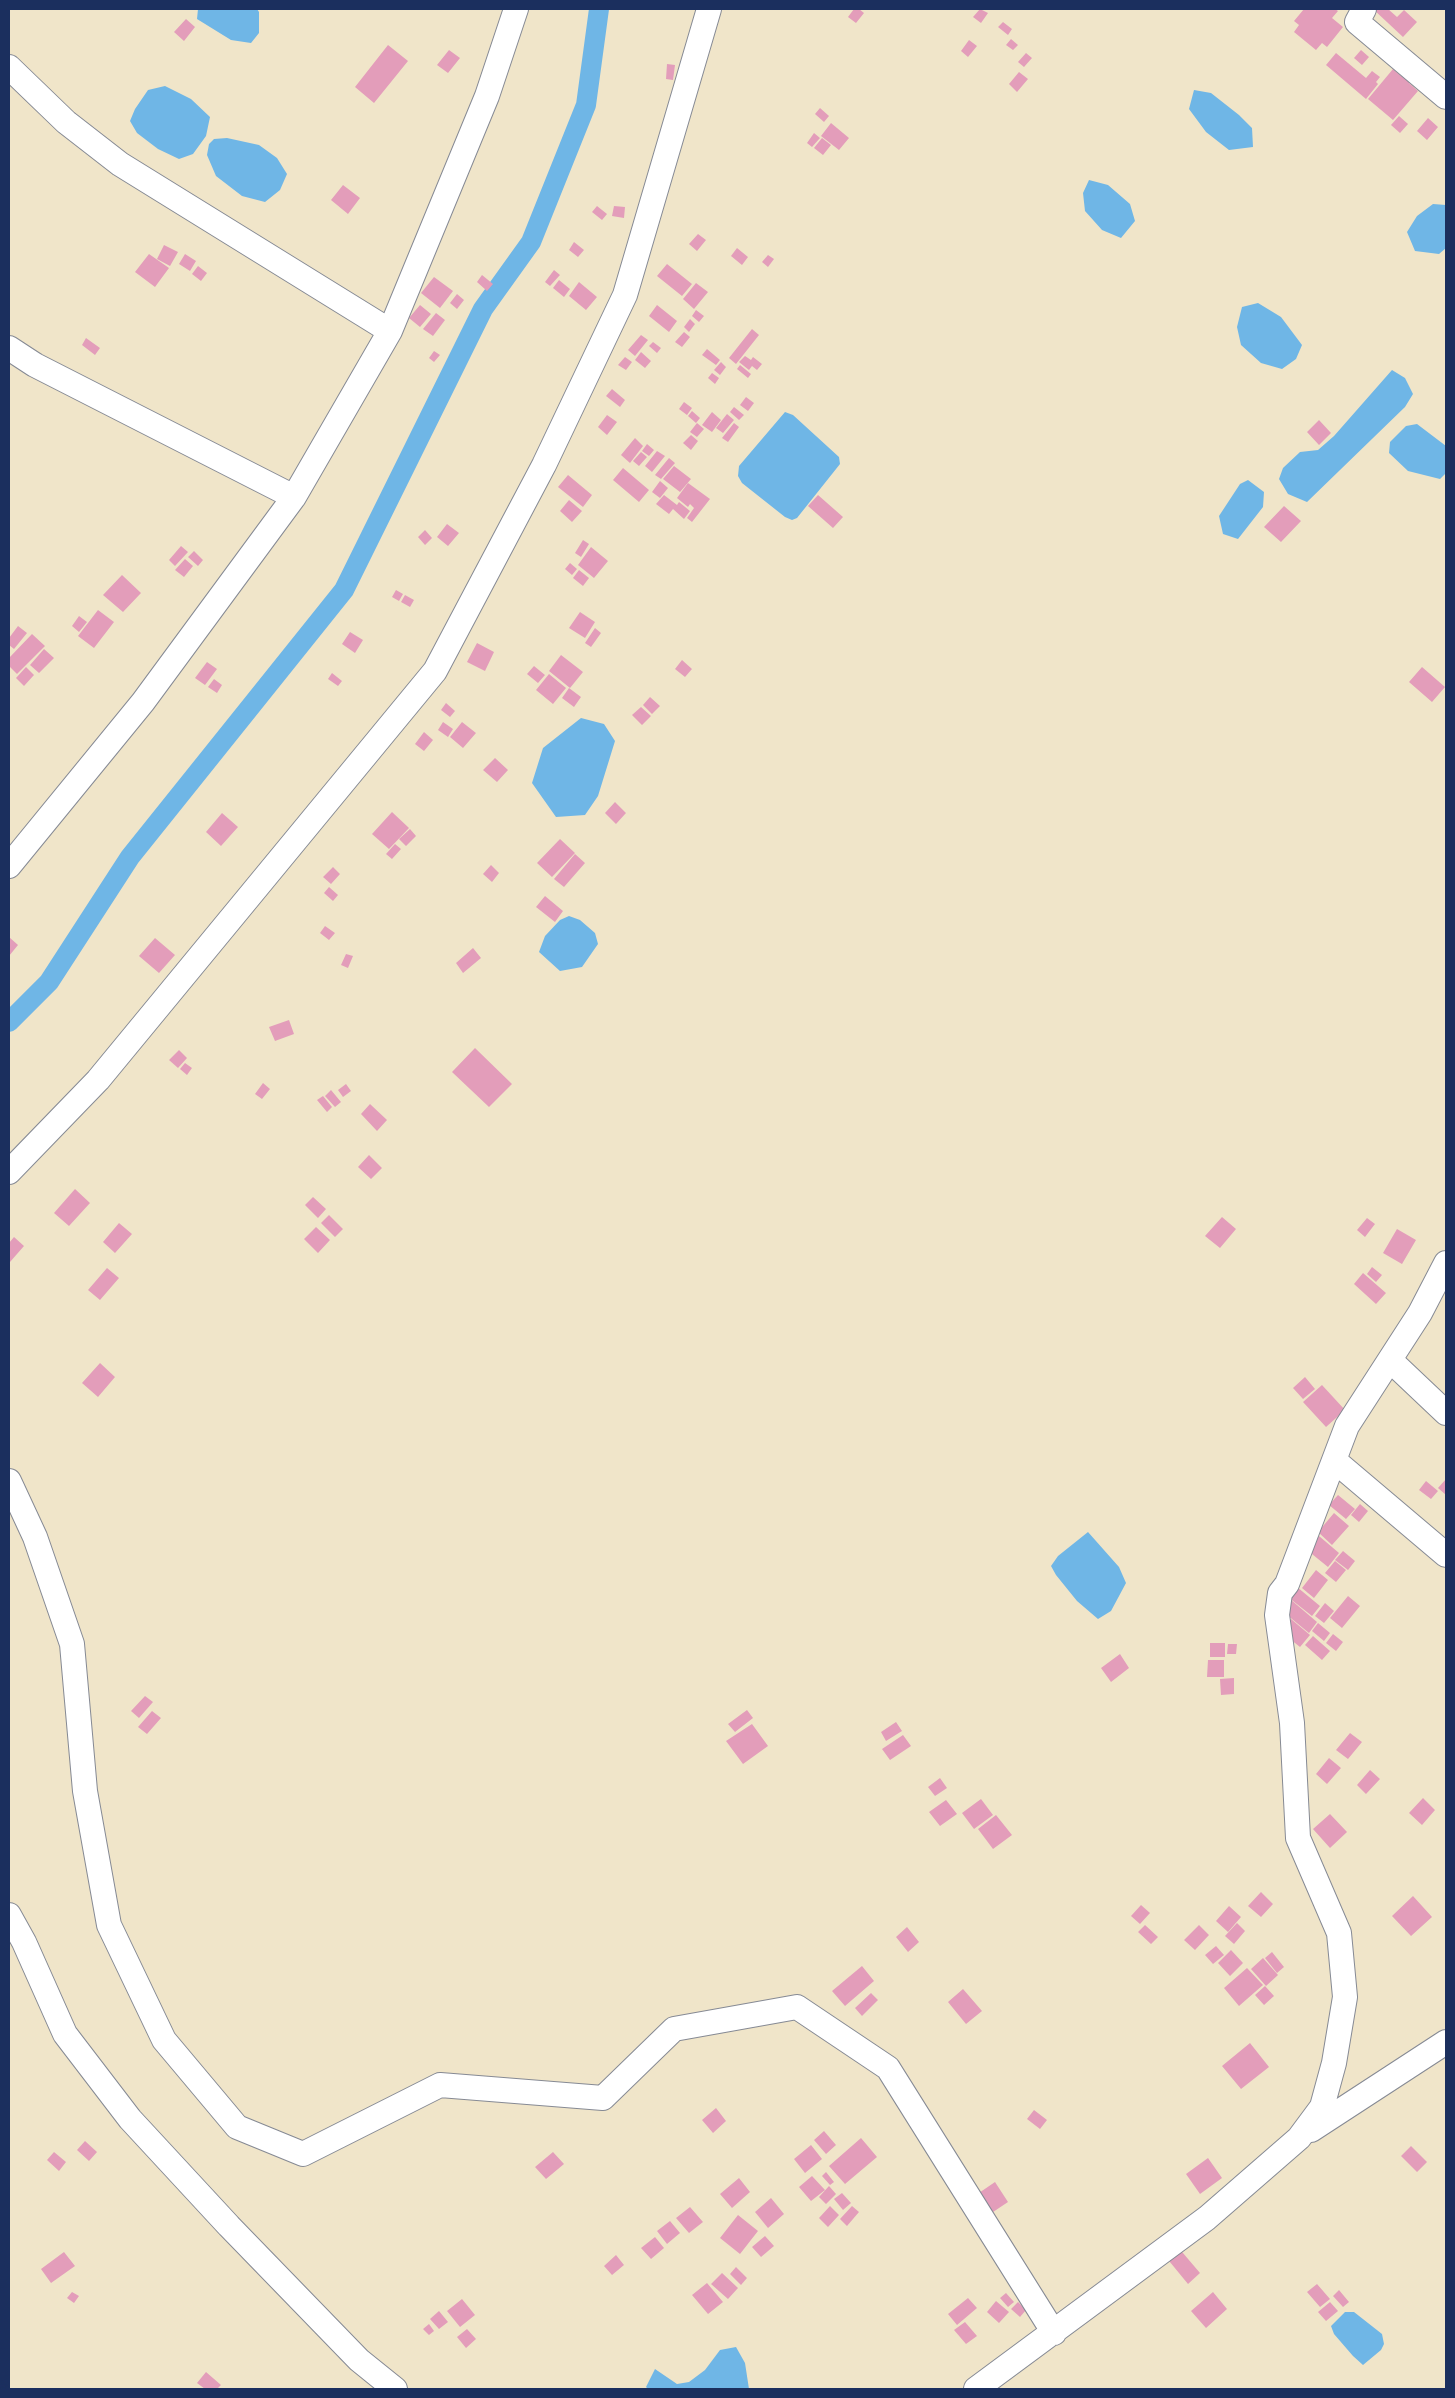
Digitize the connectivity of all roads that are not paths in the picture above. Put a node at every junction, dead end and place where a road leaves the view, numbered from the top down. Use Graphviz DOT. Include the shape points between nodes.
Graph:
graph roads {
  1 [pos="516,9"];
  2 [pos="709,9"];
  3 [pos="1364,9"];
  4 [pos="9,67"];
  5 [pos="1446,98"];
  6 [pos="390,331"];
  7 [pos="9,348"];
  8 [pos="294,496"];
  9 [pos="9,866"];
  10 [pos="9,1172"];
  11 [pos="1446,1264"];
  12 [pos="1390,1360"];
  13 [pos="1446,1413"];
  14 [pos="1335,1461"];
  15 [pos="9,1481"];
  16 [pos="1446,1555"];
  17 [pos="9,1915"];
  18 [pos="1446,2042"];
  19 [pos="1299,2138"];
  20 [pos="1054,2333"];
  21 [pos="395,2389"];
  22 [pos="976,2389"];
  1 -- 6 [label="street" via="487,96"];
  2 -- 10 [label="street" via="625,295 544,465 436,671 98,1080"];
  3 -- 5 [label="street" via="1357,22"];
  4 -- 6 [label="street" via="66,122 120,164"];
  6 -- 8 [label="street"];
  7 -- 8 [label="street" via="35,365"];
  8 -- 9 [label="street" via="143,702"];
  11 -- 12 [label="street"];
  12 -- 13 [label="street"];
  12 -- 14 [label="street" via="1347,1426"];
  14 -- 16 [label="street"];
  14 -- 19 [label="street" via="1287,1584 1280,1593 1277,1615 1292,1722 1298,1838 1339,1933 1345,1997 1334,2063 1322,2107"];
  15 -- 20 [label="street" via="35,1538 72,1644 85,1791 109,1925 164,2040 237,2127 303,2154 440,2085 603,2098 674,2028 797,2007 888,2068"];
  17 -- 21 [label="street" via="65,2034 130,2119 359,2360"];
  18 -- 19 [label="street"];
  19 -- 20 [label="street" via="1207,2218"];
  20 -- 22 [label="street"];
}
